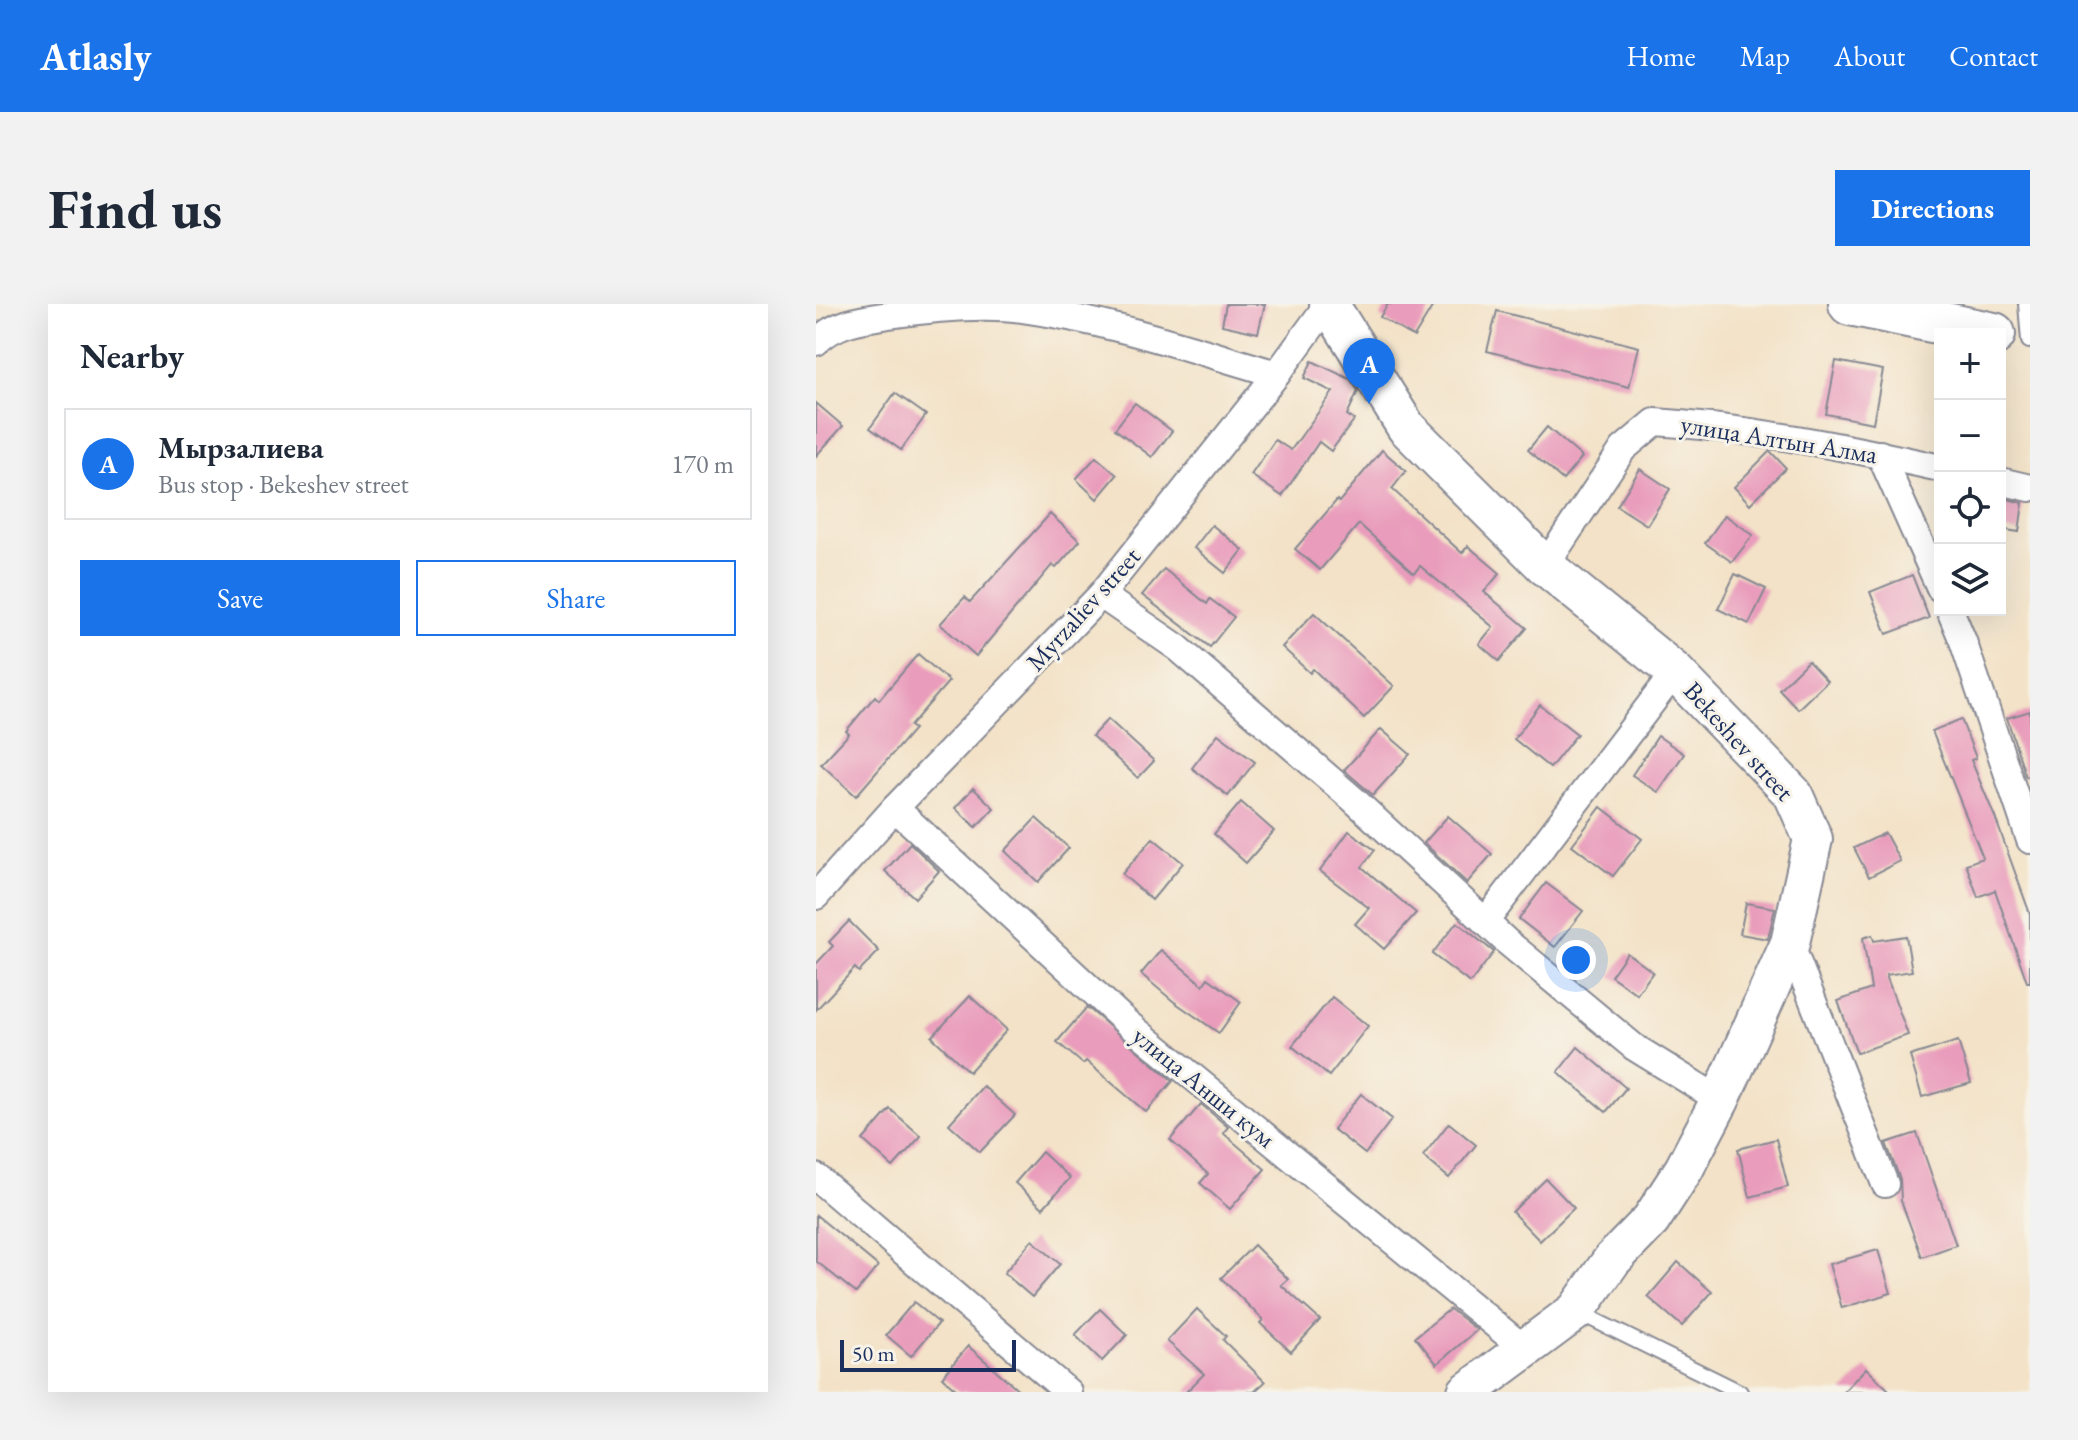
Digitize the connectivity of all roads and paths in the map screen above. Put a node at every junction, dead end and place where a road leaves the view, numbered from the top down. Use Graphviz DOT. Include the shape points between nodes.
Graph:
graph roads {
  1 [pos="1328,304"];
  2 [pos="1850,304"];
  3 [pos="2026,304"];
  4 [pos="1964,328"];
  5 [pos="2006,337"];
  6 [pos="2030,341"];
  7 [pos="816,342"];
  8 [pos="1277,374"];
  9 [pos="1880,454"];
  10 [pos="1934,467"];
  11 [pos="2006,482"];
  12 [pos="2030,488"];
  13 [pos="1545,566"];
  14 [pos="1934,575"];
  15 [pos="1101,595"];
  16 [pos="1953,616"];
  17 [pos="1675,672"];
  18 [pos="895,808"];
  19 [pos="2030,840"];
  20 [pos="816,896"];
  21 [pos="1485,922"];
  22 [pos="1790,943"];
  23 [pos="1720,1100"];
  24 [pos="816,1177"];
  25 [pos="1885,1184"];
  26 [pos="1576,1311"];
  27 [pos="1526,1350"];
  28 [pos="1068,1392"];
  29 [pos="1467,1392"];
  30 [pos="1740,1392"];
  1 -- 8 [label="street, Myrzaliev street"];
  1 -- 13 [label="main road, Bekeshev street" via="1406,427"];
  2 -- 4 [label="main road"];
  3 -- 6 [label="lane"];
  5 -- 6 [label="main road"];
  7 -- 8 [label="street" via="851,321 928,309 1020,309 1110,326"];
  8 -- 15 [label="street, Myrzaliev street"];
  9 -- 10 [label="street, улица Алтын Алма"];
  9 -- 13 [label="street, улица Алтын Алма" via="1655,422 1623,449"];
  9 -- 14 [label="street"];
  11 -- 12 [label="street"];
  13 -- 17 [label="main road, Bekeshev street"];
  15 -- 18 [label="street, Myrzaliev street"];
  15 -- 21 [label="street" via="1178,648"];
  16 -- 19 [label="street"];
  17 -- 21 [label="street"];
  17 -- 22 [label="main road, Bekeshev street" via="1793,794 1813,839"];
  18 -- 20 [label="street, Myrzaliev street"];
  18 -- 27 [label="street, улица Анши кум" via="1126,1022"];
  21 -- 23 [label="street" via="1634,1047"];
  22 -- 23 [label="main road, Bekeshev street"];
  22 -- 25 [label="street"];
  23 -- 26 [label="main road, Bekeshev street" via="1651,1220 1612,1260"];
  24 -- 28 [label="street"];
  26 -- 27 [label="main road, Bekeshev street"];
  26 -- 30 [label="lane"];
  27 -- 29 [label="main road, Bekeshev street"];
}
